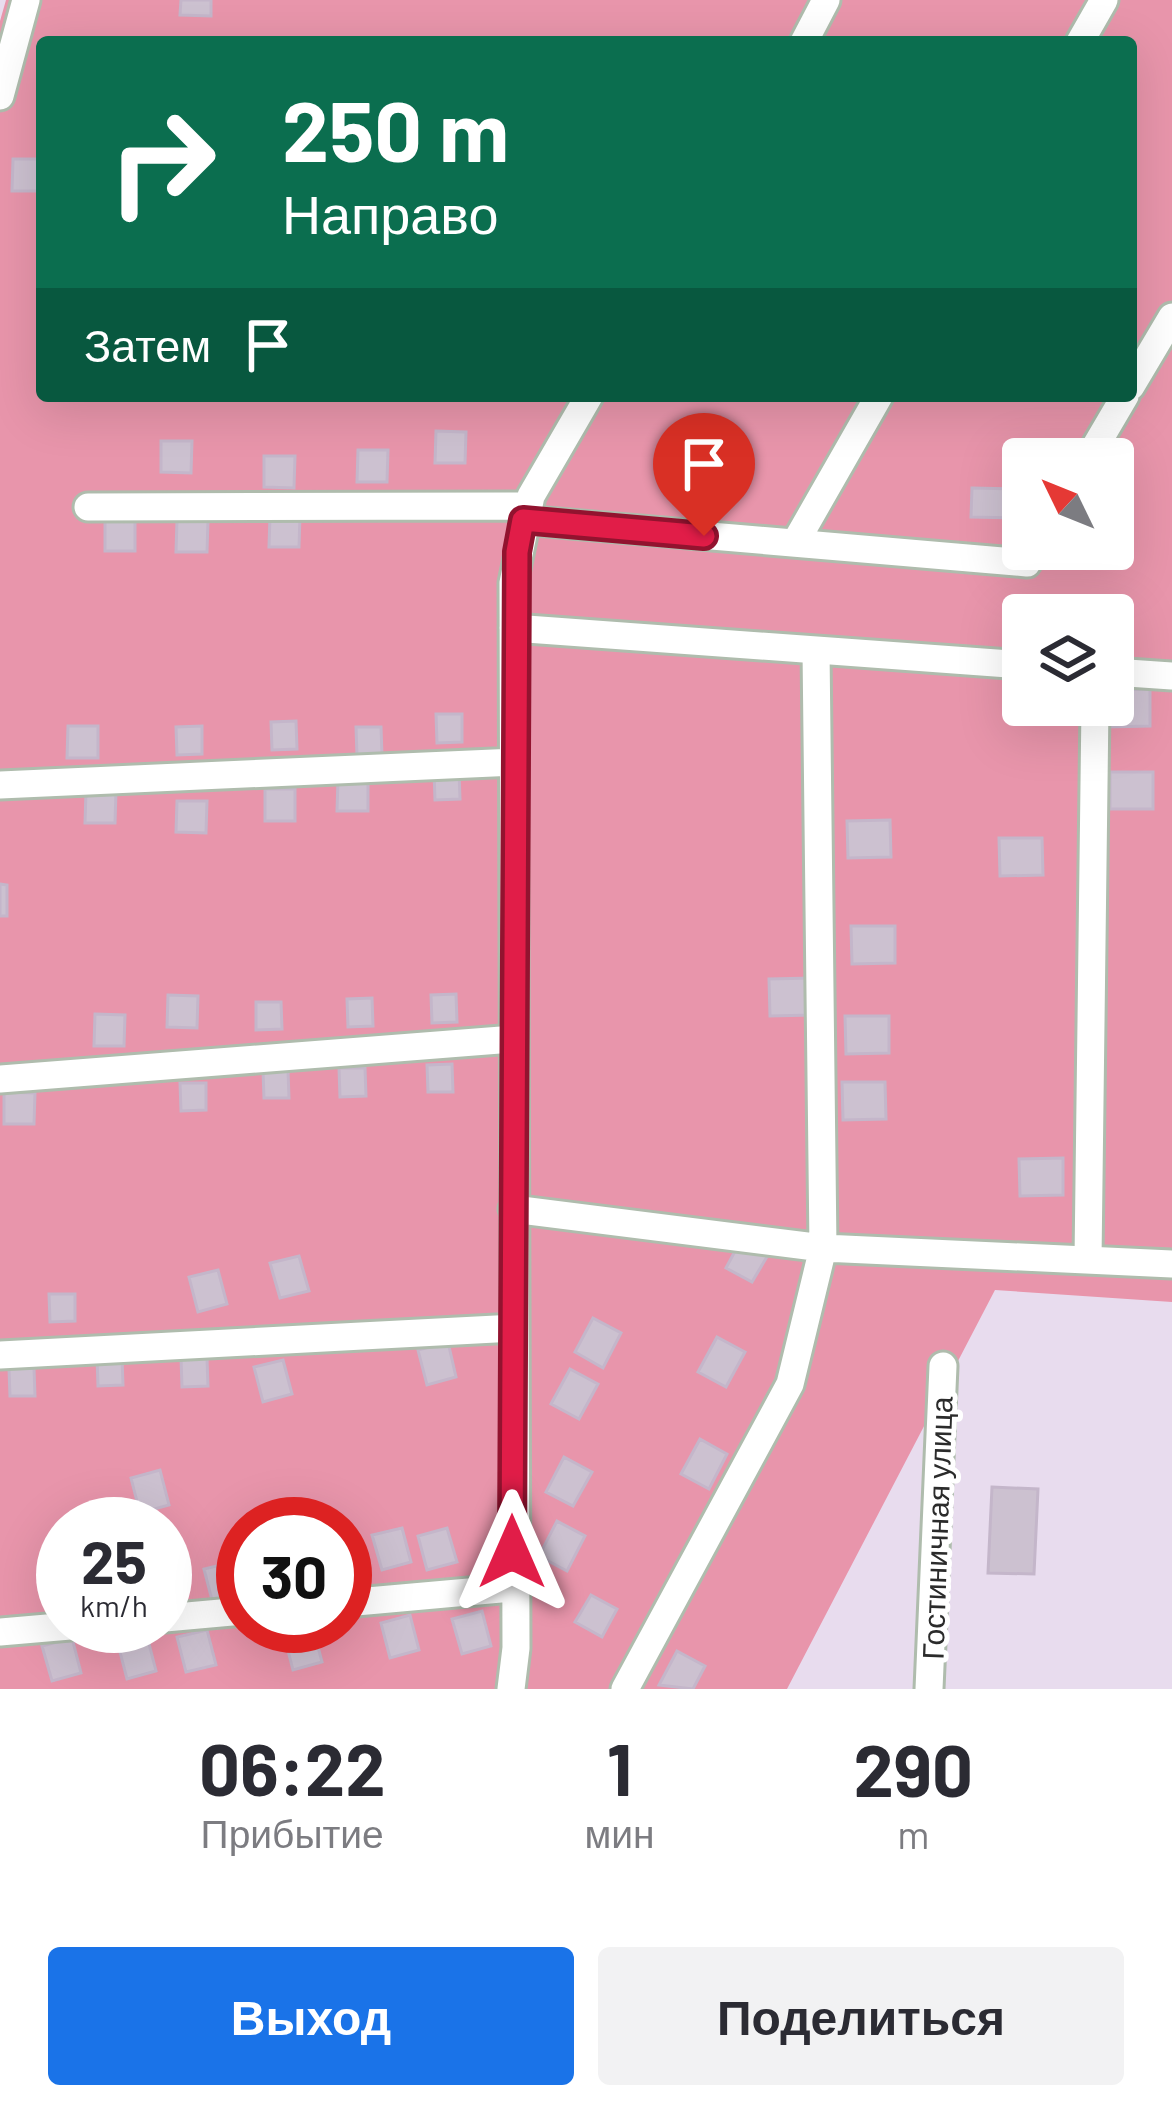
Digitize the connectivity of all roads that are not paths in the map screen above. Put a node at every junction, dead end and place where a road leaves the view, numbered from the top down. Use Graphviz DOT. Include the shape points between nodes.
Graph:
graph roads {
  1 [pos="26,0"];
  2 [pos="826,0"];
  3 [pos="1104,0"];
  4 [pos="807,36"];
  5 [pos="1084,36"];
  6 [pos="0,96"];
  7 [pos="1172,317"];
  8 [pos="1137,376"];
  9 [pos="587,402"];
  10 [pos="876,402"];
  11 [pos="1121,402"];
  12 [pos="1100,438"];
  13 [pos="88,507"];
  14 [pos="525,513"];
  15 [pos="795,543"];
  16 [pos="1002,561"];
  17 [pos="513,628"];
  18 [pos="816,650"];
  19 [pos="1002,663"];
  20 [pos="1134,673"];
  21 [pos="1172,676"];
  22 [pos="1095,726"];
  23 [pos="514,762"];
  24 [pos="0,785"];
  25 [pos="514,1039"];
  26 [pos="0,1079"];
  27 [pos="513,1209"];
  28 [pos="823,1248"];
  29 [pos="1088,1260"];
  30 [pos="1172,1264"];
  31 [pos="513,1328"];
  32 [pos="0,1355"];
  33 [pos="943,1366"];
  34 [pos="513,1588"];
  35 [pos="372,1601"];
  36 [pos="36,1629"];
  37 [pos="0,1632"];
  38 [pos="511,1689"];
  39 [pos="625,1689"];
  40 [pos="929,1689"];
  1 -- 6 [label="street"];
  2 -- 4 [label="street"];
  3 -- 5 [label="street"];
  7 -- 8 [label="street"];
  9 -- 14 [label="street"];
  10 -- 15 [label="street"];
  11 -- 12 [label="street"];
  13 -- 14 [label="street"];
  14 -- 15 [label="street"];
  14 -- 17 [label="street"];
  15 -- 16 [label="street"];
  17 -- 18 [label="street"];
  17 -- 23 [label="street"];
  18 -- 19 [label="street"];
  18 -- 28 [label="street"];
  20 -- 21 [label="street"];
  22 -- 29 [label="street"];
  23 -- 24 [label="street"];
  23 -- 25 [label="street"];
  25 -- 26 [label="street"];
  25 -- 27 [label="street"];
  27 -- 28 [label="street"];
  27 -- 31 [label="street"];
  28 -- 29 [label="street"];
  28 -- 39 [label="street" via="790,1384"];
  29 -- 30 [label="street"];
  31 -- 32 [label="street"];
  31 -- 34 [label="street"];
  33 -- 40 [label="street, Гостиничная улица"];
  34 -- 35 [label="street"];
  34 -- 38 [label="street"];
  36 -- 37 [label="street"];
}
